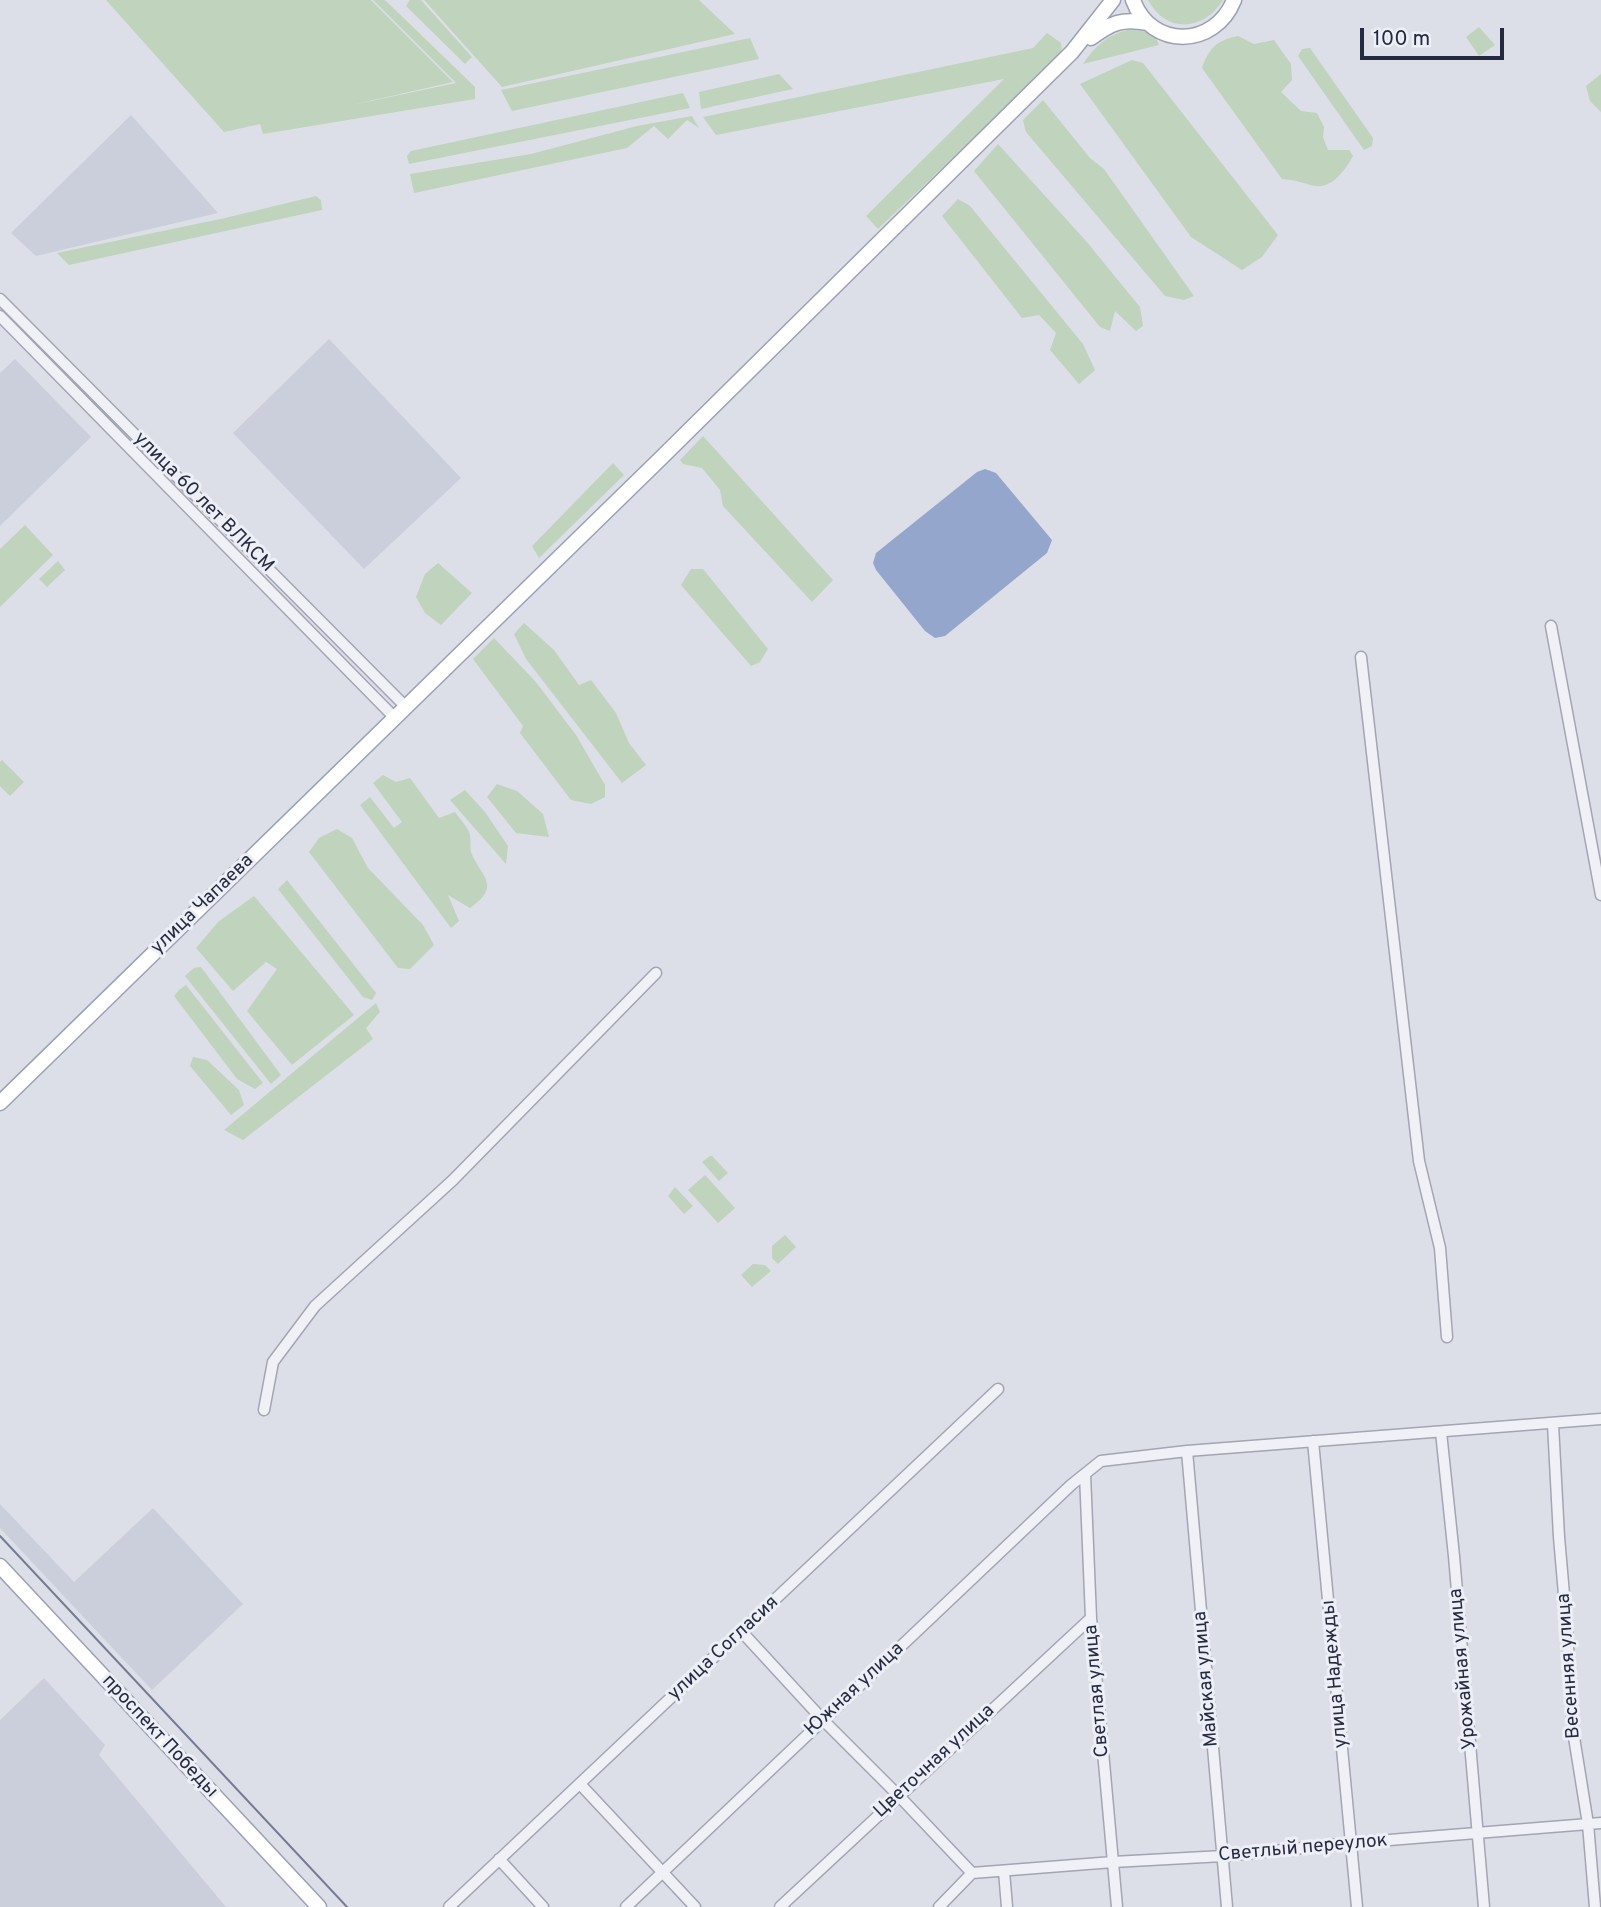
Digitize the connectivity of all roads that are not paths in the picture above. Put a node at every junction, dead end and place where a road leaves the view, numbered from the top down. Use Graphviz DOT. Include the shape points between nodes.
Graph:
graph roads {
  1 [pos="1113,0"];
  2 [pos="1133,0"];
  3 [pos="1234,0"];
  4 [pos="1147,23"];
  5 [pos="1072,52"];
  6 [pos="0,299"];
  7 [pos="0,316"];
  8 [pos="1551,626"];
  9 [pos="1361,657"];
  10 [pos="400,713"];
  11 [pos="1601,895"];
  12 [pos="656,973"];
  13 [pos="0,1103"];
  14 [pos="1447,1337"];
  15 [pos="998,1390"];
  16 [pos="264,1410"];
  17 [pos="1601,1419"];
  18 [pos="1553,1424"];
  19 [pos="1441,1432"];
  20 [pos="1313,1441"];
  21 [pos="1187,1451"];
  22 [pos="1085,1474"];
  23 [pos="0,1566"];
  24 [pos="1091,1618"];
  25 [pos="742,1632"];
  26 [pos="823,1720"];
  27 [pos="580,1784"];
  28 [pos="899,1796"];
  29 [pos="1601,1823"];
  30 [pos="1588,1824"];
  31 [pos="1478,1834"];
  32 [pos="1352,1843"];
  33 [pos="1223,1856"];
  34 [pos="499,1860"];
  35 [pos="1113,1862"];
  36 [pos="1004,1871"];
  37 [pos="662,1873"];
  38 [pos="972,1873"];
  39 [pos="319,1907"];
  40 [pos="449,1907"];
  41 [pos="543,1907"];
  42 [pos="626,1907"];
  43 [pos="695,1907"];
  44 [pos="780,1907"];
  45 [pos="939,1907"];
  46 [pos="1007,1907"];
  47 [pos="1117,1907"];
  48 [pos="1227,1907"];
  49 [pos="1357,1907"];
  50 [pos="1484,1907"];
  51 [pos="1595,1907"];
  1 -- 5 [label="main road"];
  2 -- 4 [label="main road"];
  3 -- 4 [label="main road" via="1218,24 1199,35 1177,37"];
  4 -- 5 [label="main road" via="1117,22"];
  5 -- 10 [label="main road, улица Чапаева"];
  6 -- 10 [label="street, улица 60 лет ВЛКСМ"];
  7 -- 10 [label="street, улица 60 лет ВЛКСМ"];
  8 -- 11 [label="street"];
  9 -- 14 [label="street" via="1419,1161 1440,1248"];
  10 -- 13 [label="main road, улица Чапаева"];
  12 -- 16 [label="street" via="453,1180 316,1306 272,1362"];
  15 -- 25 [label="street, улица Согласия"];
  17 -- 18 [label="street, Южная улица"];
  18 -- 19 [label="street, Южная улица"];
  18 -- 30 [label="street, Весенняя улица" via="1573,1731"];
  19 -- 20 [label="street, Южная улица"];
  19 -- 31 [label="street, Урожайная улица"];
  20 -- 21 [label="street, Южная улица"];
  20 -- 32 [label="street, улица Надежды"];
  21 -- 22 [label="street, Южная улица" via="1101,1461"];
  21 -- 33 [label="street, Майская улица"];
  22 -- 24 [label="street, Светлая улица"];
  22 -- 26 [label="street, Южная улица"];
  23 -- 39 [label="main road, проспект Победы"];
  24 -- 28 [label="street, Цветочная улица"];
  24 -- 35 [label="street, Светлая улица"];
  25 -- 26 [label="street"];
  25 -- 27 [label="street, улица Согласия"];
  26 -- 28 [label="street"];
  26 -- 37 [label="street, Южная улица"];
  27 -- 34 [label="street, улица Согласия"];
  27 -- 37 [label="street"];
  28 -- 38 [label="street"];
  28 -- 44 [label="street, Цветочная улица"];
  29 -- 30 [label="street, Светлый переулок"];
  30 -- 31 [label="street, Светлый переулок"];
  30 -- 51 [label="street, Весенняя улица"];
  31 -- 32 [label="street, Светлый переулок"];
  31 -- 50 [label="street, Урожайная улица"];
  32 -- 33 [label="street, Светлый переулок"];
  32 -- 49 [label="street, улица Надежды"];
  33 -- 35 [label="street, Светлый переулок"];
  33 -- 48 [label="street, Майская улица"];
  34 -- 40 [label="street, улица Согласия"];
  34 -- 41 [label="street"];
  35 -- 36 [label="street, Светлый переулок"];
  35 -- 47 [label="street, Светлая улица"];
  36 -- 38 [label="street, Светлый переулок"];
  36 -- 46 [label="street"];
  37 -- 42 [label="street, Южная улица"];
  37 -- 43 [label="street"];
  38 -- 45 [label="street"];
}
